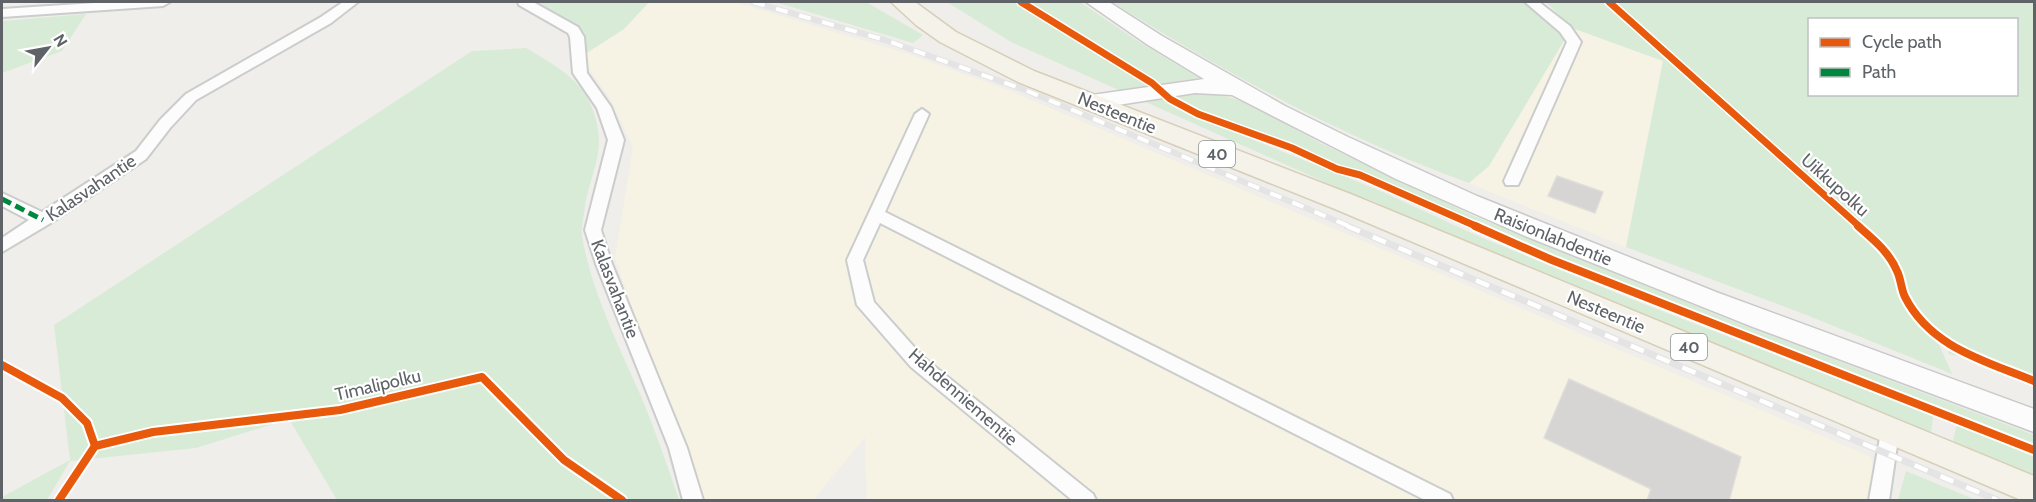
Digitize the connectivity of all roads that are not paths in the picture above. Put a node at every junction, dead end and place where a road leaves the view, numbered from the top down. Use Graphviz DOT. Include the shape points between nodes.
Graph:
graph roads {
  1 [pos="163,2"];
  2 [pos="351,2"];
  3 [pos="524,2"];
  4 [pos="902,2"];
  5 [pos="927,2"];
  6 [pos="1096,2"];
  7 [pos="1531,2"];
  8 [pos="2,13"];
  9 [pos="1122,97"];
  10 [pos="1251,97"];
  11 [pos="1092,102"];
  12 [pos="922,114"];
  13 [pos="1512,182"];
  14 [pos="2,199"];
  15 [pos="1344,202"];
  16 [pos="876,214"];
  17 [pos="43,220"];
  18 [pos="2,246"];
  19 [pos="2034,422"];
  20 [pos="1890,432"];
  21 [pos="2034,491"];
  22 [pos="693,501"];
  23 [pos="1086,501"];
  24 [pos="1443,501"];
  25 [pos="1879,501"];
  1 -- 8 [label="street"];
  2 -- 17 [label="street, Kalasvahantie" via="191,97 141,155"];
  3 -- 22 [label="street, Kalasvahantie" via="573,30 580,73 604,107 616,140 593,231 678,448"];
  4 -- 11 [label="main road, Nesteentie / 40" via="980,54"];
  5 -- 9 [label="main road, Nesteentie / 40" via="996,44"];
  6 -- 10 [label="main road, Raisionlahdentie"];
  7 -- 13 [label="street" via="1574,42"];
  9 -- 10 [label="main road" via="1195,86 1219,87"];
  9 -- 11 [label="main road"];
  9 -- 15 [label="main road, Nesteentie / 40"];
  10 -- 19 [label="main road, Raisionlahdentie" via="1411,177 1524,226"];
  11 -- 15 [label="main road, Nesteentie / 40"];
  12 -- 16 [label="street, Hahdenniementie"];
  14 -- 17 [label="street"];
  15 -- 20 [label="main road, Nesteentie / 40"];
  16 -- 23 [label="street, Hahdenniementie" via="855,260 866,305 917,362"];
  16 -- 24 [label="street"];
  17 -- 18 [label="street, Kalasvahantie"];
  20 -- 21 [label="main road, Nesteentie / 40"];
  20 -- 25 [label="street"];
}
